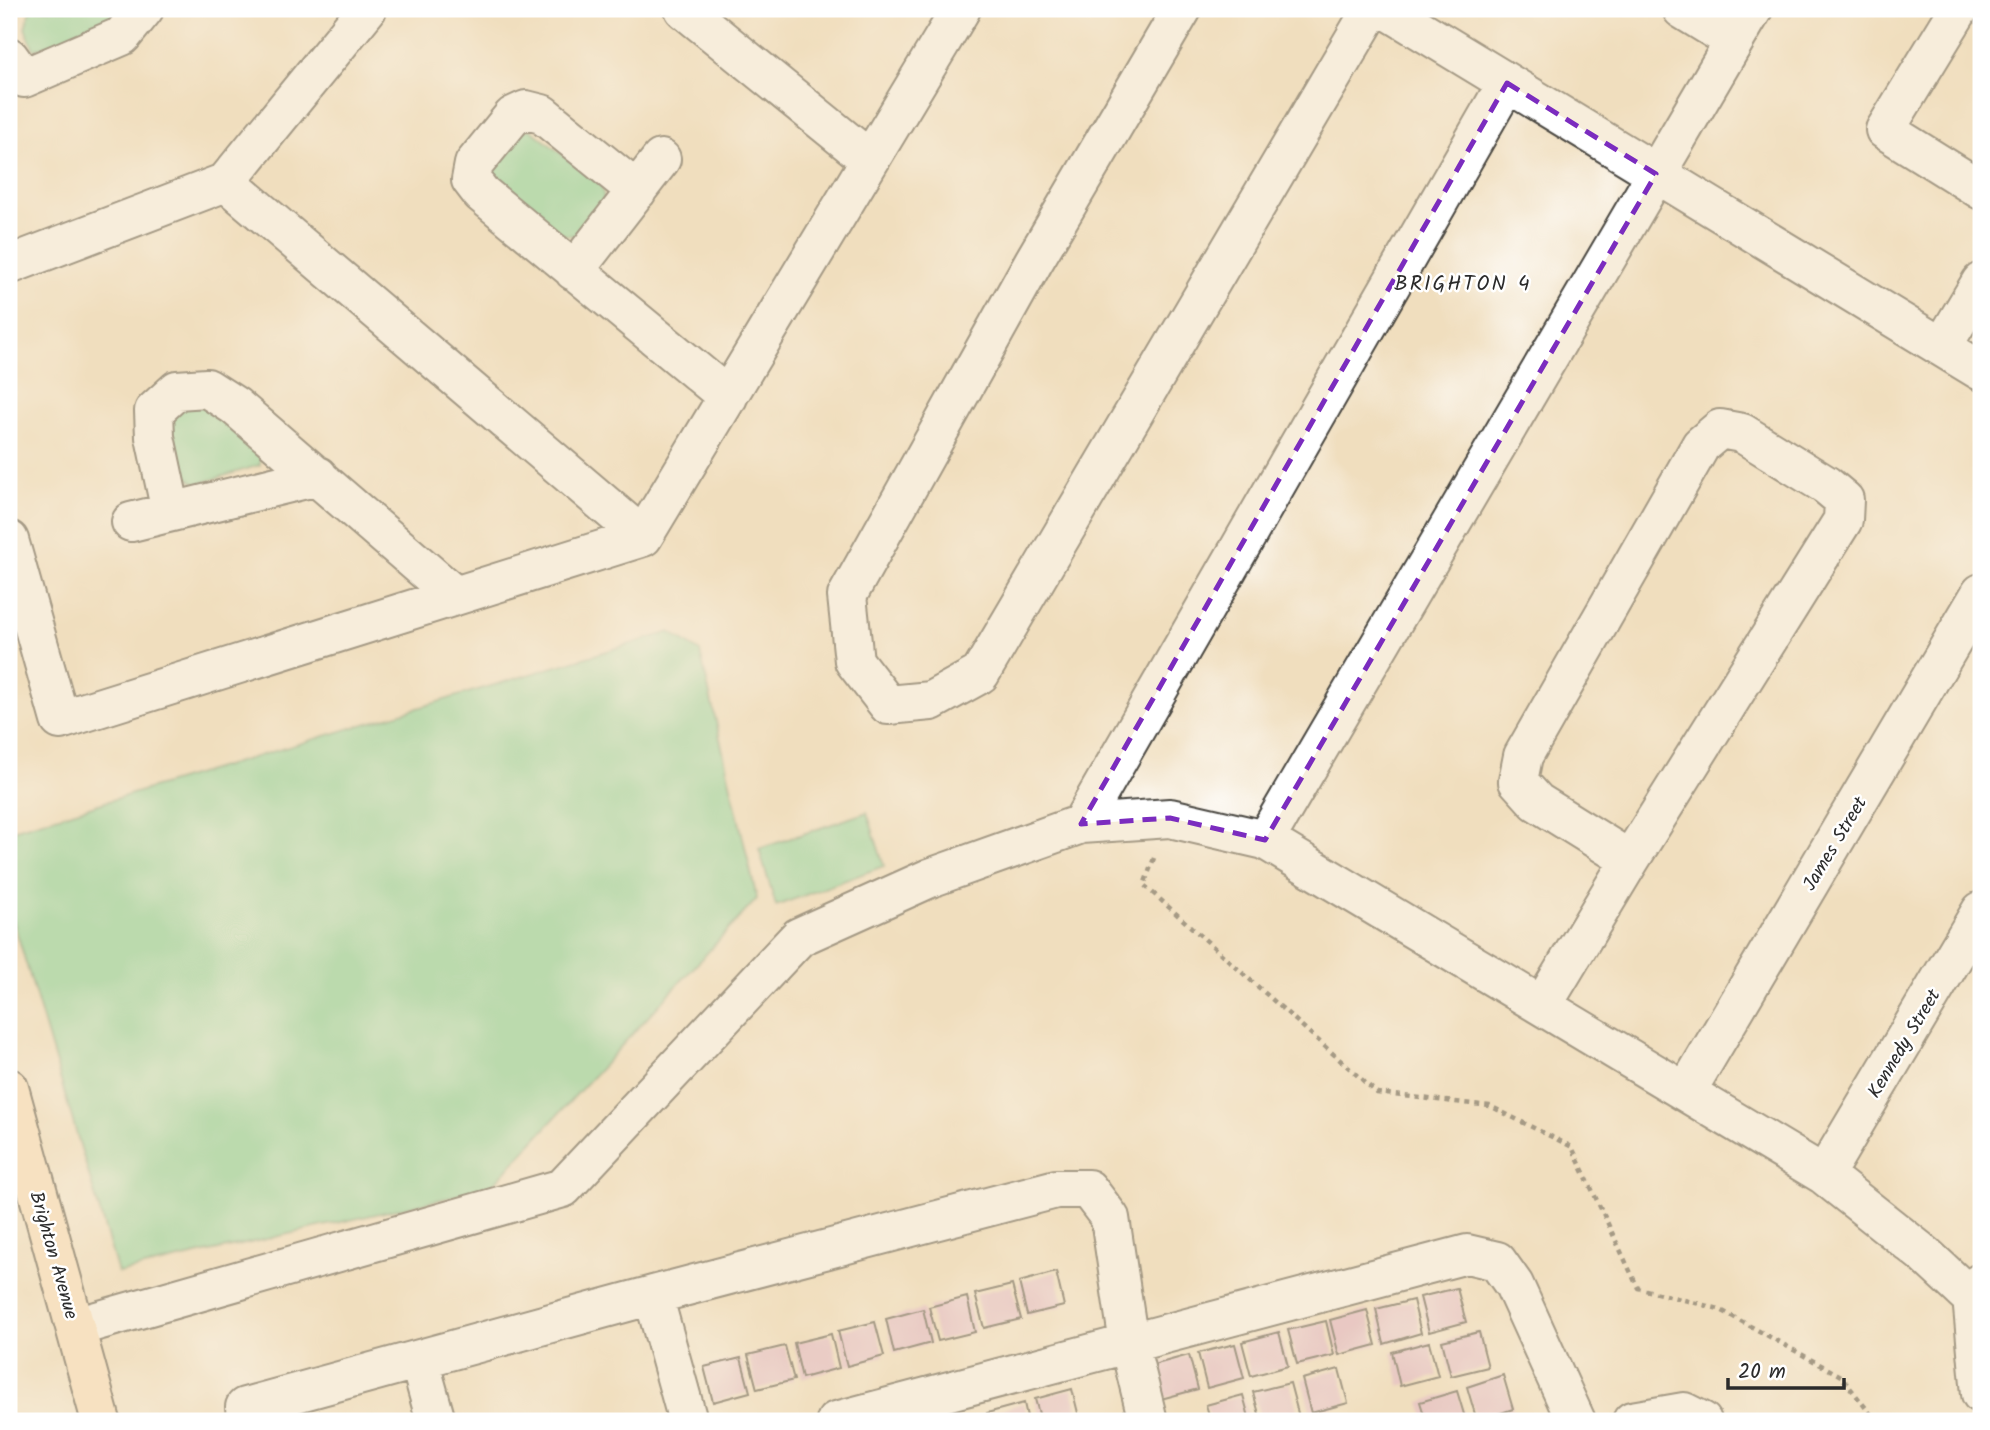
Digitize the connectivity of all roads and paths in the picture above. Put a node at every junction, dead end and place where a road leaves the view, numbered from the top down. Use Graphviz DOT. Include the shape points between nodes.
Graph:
graph roads {
  1 [pos="144,9"];
  2 [pos="367,9"];
  3 [pos="684,9"];
  4 [pos="961,9"];
  5 [pos="1182,9"];
  6 [pos="1372,9"];
  7 [pos="1386,9"];
  8 [pos="1682,9"];
  9 [pos="1959,9"];
  10 [pos="1744,25"];
  11 [pos="9,57"];
  12 [pos="1507,83"];
  13 [pos="661,159"];
  14 [pos="870,160"];
  15 [pos="1656,174"];
  16 [pos="226,182"];
  17 [pos="1981,190"];
  18 [pos="637,191"];
  19 [pos="9,265"];
  20 [pos="574,271"];
  21 [pos="1981,282"];
  22 [pos="1942,347"];
  23 [pos="1981,371"];
  24 [pos="728,397"];
  25 [pos="317,476"];
  26 [pos="171,512"];
  27 [pos="131,522"];
  28 [pos="643,537"];
  29 [pos="9,540"];
  30 [pos="1981,593"];
  31 [pos="455,596"];
  32 [pos="1170,818"];
  33 [pos="1081,824"];
  34 [pos="1265,840"];
  35 [pos="1630,860"];
  36 [pos="1981,911"];
  37 [pos="1542,1006"];
  38 [pos="9,1088"];
  39 [pos="1686,1092"];
  40 [pos="1824,1175"];
  41 [pos="653,1295"];
  42 [pos="1978,1295"];
  43 [pos="76,1327"];
  44 [pos="1129,1344"];
  45 [pos="419,1360"];
  46 [pos="1981,1394"];
  47 [pos="102,1421"];
  48 [pos="249,1421"];
  49 [pos="436,1421"];
  50 [pos="688,1421"];
  51 [pos="836,1421"];
  52 [pos="1148,1421"];
  53 [pos="1576,1421"];
  54 [pos="1632,1421"];
  55 [pos="1702,1421"];
  56 [pos="1876,1421"];
  1 -- 11 [label="street" via="122,36 23,78"];
  2 -- 16 [label="street"];
  3 -- 14 [label="street"];
  4 -- 14 [label="street"];
  5 -- 6 [label="street" via="846,596 855,661 888,705 931,701 980,674"];
  7 -- 12 [label="street"];
  8 -- 10 [label="street"];
  9 -- 17 [label="street" via="1885,131"];
  10 -- 15 [label="street"];
  12 -- 15 [label="street"];
  12 -- 33 [label="street"];
  13 -- 18 [label="street"];
  14 -- 24 [label="street"];
  15 -- 22 [label="street"];
  15 -- 34 [label="street"];
  16 -- 19 [label="street"];
  16 -- 28 [label="street"];
  18 -- 20 [label="street"];
  18 -- 20 [label="street" via="542,114 526,110 513,117 474,164 471,180 481,193"];
  20 -- 24 [label="street"];
  21 -- 22 [label="street"];
  22 -- 23 [label="street"];
  24 -- 28 [label="street"];
  25 -- 26 [label="street"];
  25 -- 26 [label="street" via="207,388 177,390 154,411"];
  25 -- 31 [label="street"];
  26 -- 27 [label="street"];
  28 -- 31 [label="street"];
  29 -- 31 [label="street" via="60,720"];
  30 -- 39 [label="street, James Street"];
  32 -- 33 [label="street"];
  32 -- 34 [label="street"];
  32 -- 56 [label="path" via="1144,885 1377,1093 1490,1106 1572,1147 1638,1288 1719,1309 1841,1376"];
  33 -- 43 [label="street" via="930,878 799,937 563,1188"];
  34 -- 37 [label="street"];
  35 -- 35 [label="street" via="1843,520 1844,500 1742,433 1720,429 1701,445 1523,756 1518,781 1537,802"];
  35 -- 37 [label="street"];
  36 -- 40 [label="street, Kennedy Street"];
  37 -- 39 [label="street"];
  38 -- 43 [label="main road, Brighton Avenue"];
  39 -- 40 [label="street"];
  40 -- 42 [label="street"];
  41 -- 44 [label="street" via="1056,1189 1088,1189 1110,1218"];
  41 -- 45 [label="street"];
  41 -- 50 [label="street"];
  42 -- 46 [label="street"];
  43 -- 47 [label="main road, Brighton Avenue"];
  44 -- 51 [label="street"];
  44 -- 52 [label="street"];
  44 -- 53 [label="street" via="1467,1254 1497,1261 1514,1285"];
  45 -- 48 [label="street" via="245,1407"];
  45 -- 49 [label="street"];
  54 -- 55 [label="street" via="1684,1412"];
}
